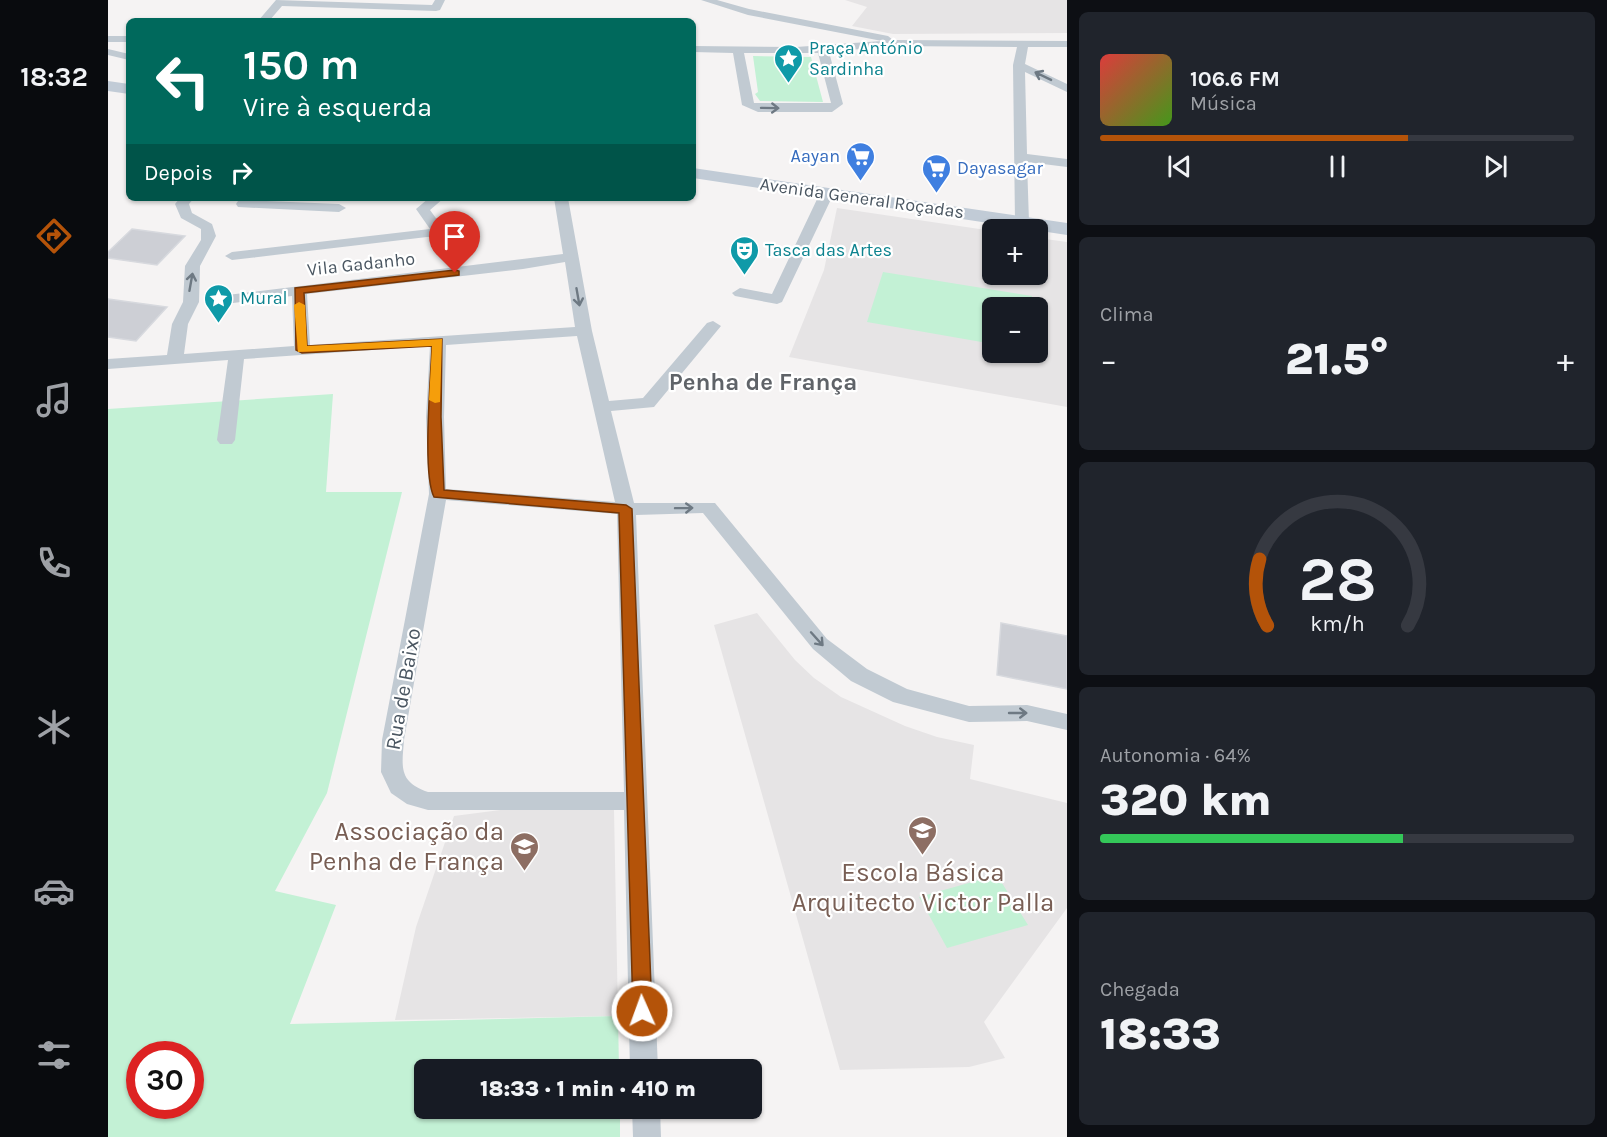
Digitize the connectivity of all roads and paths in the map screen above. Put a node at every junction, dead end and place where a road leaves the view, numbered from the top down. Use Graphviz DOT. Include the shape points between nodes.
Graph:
graph roads {
  1 [pos="706,0"];
  2 [pos="281,1"];
  3 [pos="438,4"];
  4 [pos="266,18"];
  5 [pos="108,39"];
  6 [pos="126,39"];
  7 [pos="902,43"];
  8 [pos="1067,44"];
  9 [pos="1023,45"];
  10 [pos="822,48"];
  11 [pos="696,49"];
  12 [pos="738,49"];
  13 [pos="108,52"];
  14 [pos="126,56"];
  15 [pos="1019,65"];
  16 [pos="108,86"];
  17 [pos="1067,88"];
  18 [pos="126,89"];
  19 [pos="1020,157"];
  20 [pos="1067,163"];
  21 [pos="696,173"];
  22 [pos="827,193"];
  23 [pos="185,201"];
  24 [pos="433,201"];
  25 [pos="444,201"];
  26 [pos="562,201"];
  27 [pos="243,204"];
  28 [pos="1002,219"];
  29 [pos="1022,219"];
  30 [pos="345,220"];
  31 [pos="1048,226"];
  32 [pos="1067,229"];
  33 [pos="439,232"];
  34 [pos="232,256"];
  35 [pos="571,257"];
  36 [pos="299,291"];
  37 [pos="740,293"];
  38 [pos="216,300"];
  39 [pos="713,326"];
  40 [pos="584,331"];
  41 [pos="438,342"];
  42 [pos="302,350"];
  43 [pos="237,354"];
  44 [pos="175,358"];
  45 [pos="108,364"];
  46 [pos="602,407"];
  47 [pos="226,440"];
  48 [pos="438,494"];
  49 [pos="626,509"];
  50 [pos="1067,722"];
  51 [pos="636,801"];
  52 [pos="644,1059"];
  53 [pos="646,1119"];
  54 [pos="647,1137"];
  1 -- 7 [label="street"];
  2 -- 3 [label="street"];
  2 -- 4 [label="street"];
  5 -- 6 [label="street"];
  7 -- 9 [label="street"];
  7 -- 10 [label="street"];
  8 -- 9 [label="street"];
  9 -- 15 [label="street"];
  10 -- 12 [label="street"];
  12 -- 10 [label="street, one-way" via="748,105 832,108 837,104"];
  11 -- 12 [label="street"];
  13 -- 14 [label="street"];
  17 -- 15 [label="street, one-way"];
  15 -- 19 [label="street"];
  16 -- 18 [label="street"];
  19 -- 20 [label="street"];
  19 -- 29 [label="street"];
  21 -- 22 [label="street, Avenida General Roçadas"];
  22 -- 28 [label="street, Avenida General Roçadas"];
  22 -- 37 [label="street" via="777,299"];
  44 -- 23 [label="street, one-way" via="180,324 191,302 189,291 195,261 209,241 207,227 186,214"];
  24 -- 33 [label="street" via="423,209"];
  25 -- 33 [label="street"];
  26 -- 35 [label="street"];
  27 -- 30 [label="street"];
  30 -- 33 [label="street"];
  30 -- 34 [label="street"];
  31 -- 32 [label="street, Avenida General Roçadas"];
  35 -- 36 [label="street, Vila Gadanho"];
  35 -- 40 [label="street, one-way"];
  36 -- 38 [label="street, Vila Gadanho"];
  36 -- 42 [label="street, Vila Gadanho"];
  39 -- 46 [label="street" via="648,403"];
  40 -- 41 [label="street"];
  40 -- 46 [label="street"];
  41 -- 42 [label="street"];
  41 -- 48 [label="street, Rua de Baixo"];
  42 -- 43 [label="street"];
  43 -- 44 [label="street"];
  43 -- 47 [label="street"];
  44 -- 45 [label="street"];
  46 -- 49 [label="street"];
  48 -- 49 [label="street"];
  48 -- 51 [label="street, Rua de Baixo" via="393,740 390,767 395,783 409,796 428,801"];
  49 -- 50 [label="street, one-way" via="708,507 820,644 859,675 901,696 969,714 1027,713"];
  49 -- 51 [label="street"];
  51 -- 52 [label="street"];
  53 -- 54 [label="street"];
}
